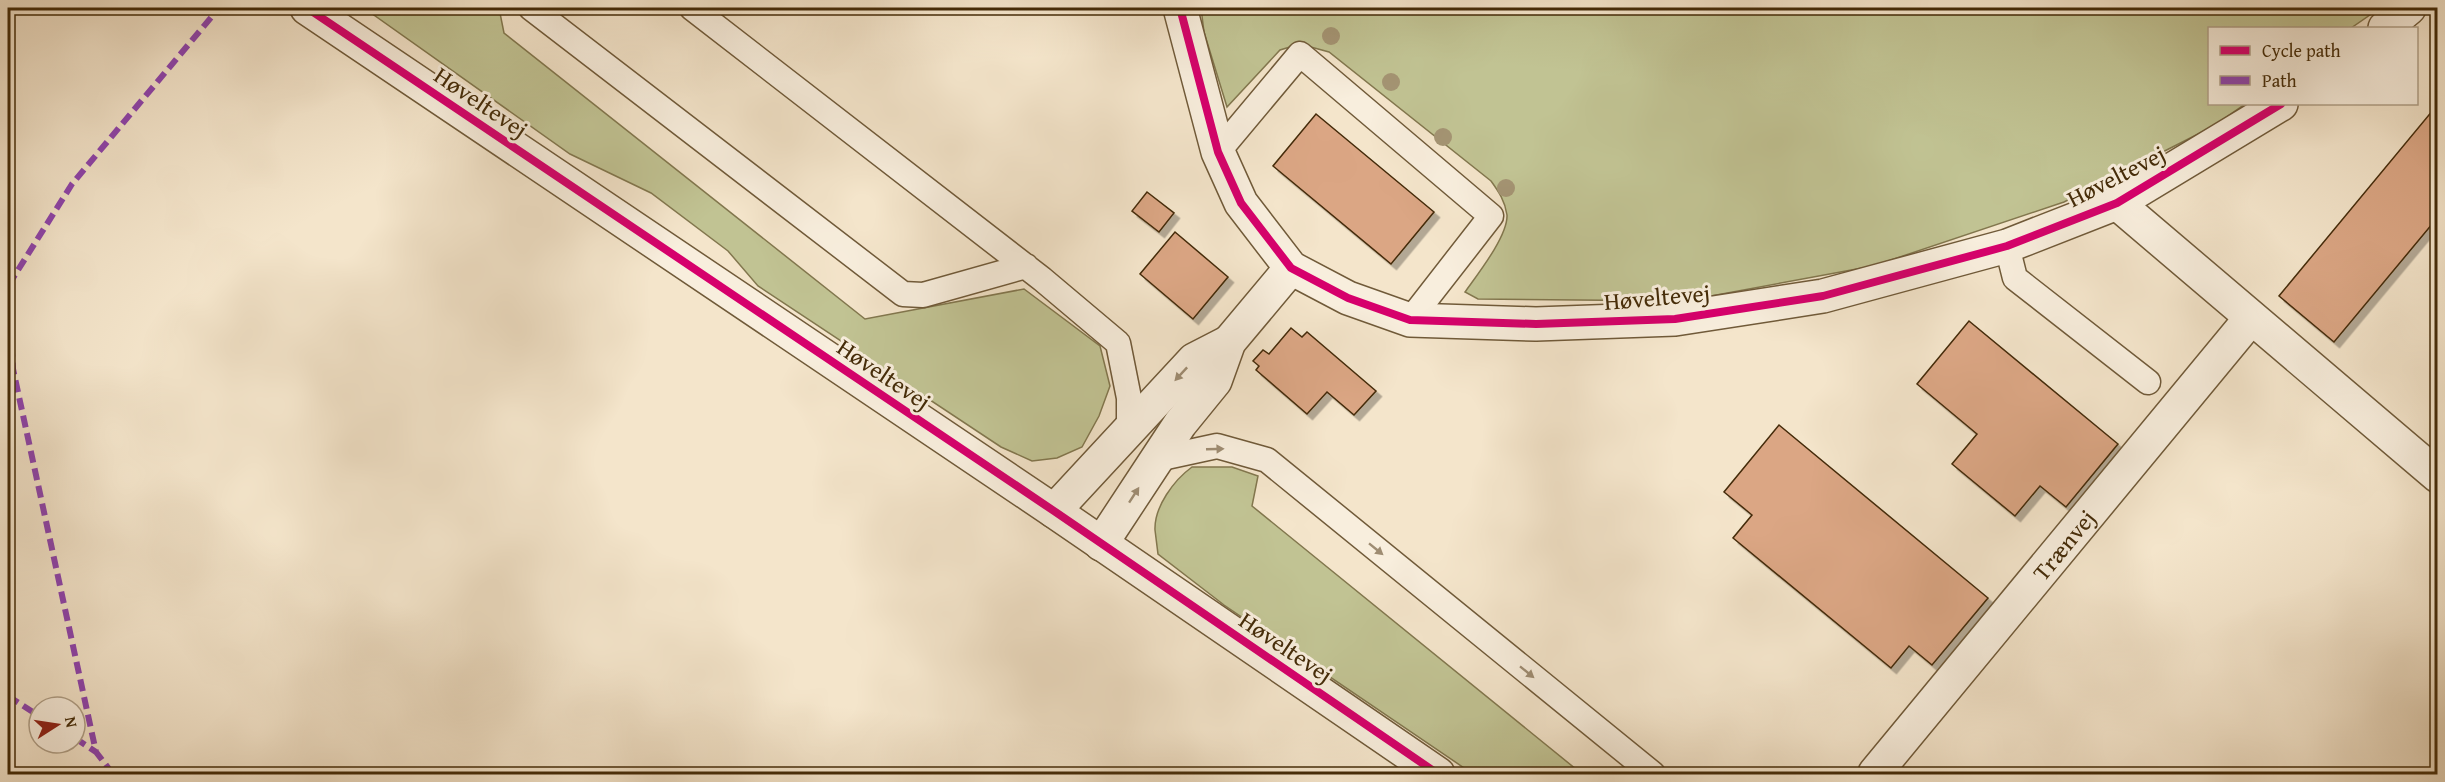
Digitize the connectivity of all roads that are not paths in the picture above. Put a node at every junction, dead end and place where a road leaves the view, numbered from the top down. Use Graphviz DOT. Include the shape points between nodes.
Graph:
graph roads {
  1 [pos="307,8"];
  2 [pos="531,8"];
  3 [pos="692,8"];
  4 [pos="1180,8"];
  5 [pos="2409,8"];
  6 [pos="2386,27"];
  7 [pos="2280,105"];
  8 [pos="1218,152"];
  9 [pos="2117,202"];
  10 [pos="2007,246"];
  11 [pos="1026,266"];
  12 [pos="1291,268"];
  13 [pos="2251,318"];
  14 [pos="1410,320"];
  15 [pos="1229,342"];
  16 [pos="2148,382"];
  17 [pos="1129,430"];
  18 [pos="1157,459"];
  19 [pos="2438,476"];
  20 [pos="1054,511"];
  21 [pos="1101,544"];
  22 [pos="1875,773"];
  23 [pos="1438,774"];
  24 [pos="1653,774"];
  1 -- 20 [label="street, Høveltevej"];
  2 -- 11 [label="lane" via="903,294 923,295"];
  3 -- 11 [label="lane"];
  4 -- 8 [label="street, Høveltevej"];
  5 -- 6 [label="street"];
  7 -- 9 [label="street, Høveltevej"];
  8 -- 12 [label="street, Høveltevej" via="1241,203"];
  8 -- 14 [label="lane" via="1300,54 1491,216"];
  9 -- 10 [label="street, Høveltevej"];
  9 -- 13 [label="street"];
  10 -- 14 [label="street, Høveltevej" via="1822,296 1675,319 1536,324"];
  10 -- 16 [label="lane" via="2015,278"];
  11 -- 17 [label="lane" via="1118,343 1129,398"];
  12 -- 14 [label="street, Høveltevej" via="1348,298"];
  12 -- 15 [label="street"];
  13 -- 19 [label="street"];
  13 -- 22 [label="street, Trænvej"];
  15 -- 17 [label="street, one-way" via="1194,360"];
  15 -- 18 [label="street" via="1215,381"];
  17 -- 20 [label="street"];
  21 -- 18 [label="street, one-way"];
  18 -- 24 [label="lane, one-way" via="1217,446 1267,460"];
  20 -- 21 [label="street, Høveltevej"];
  21 -- 23 [label="street, Høveltevej"];
}
